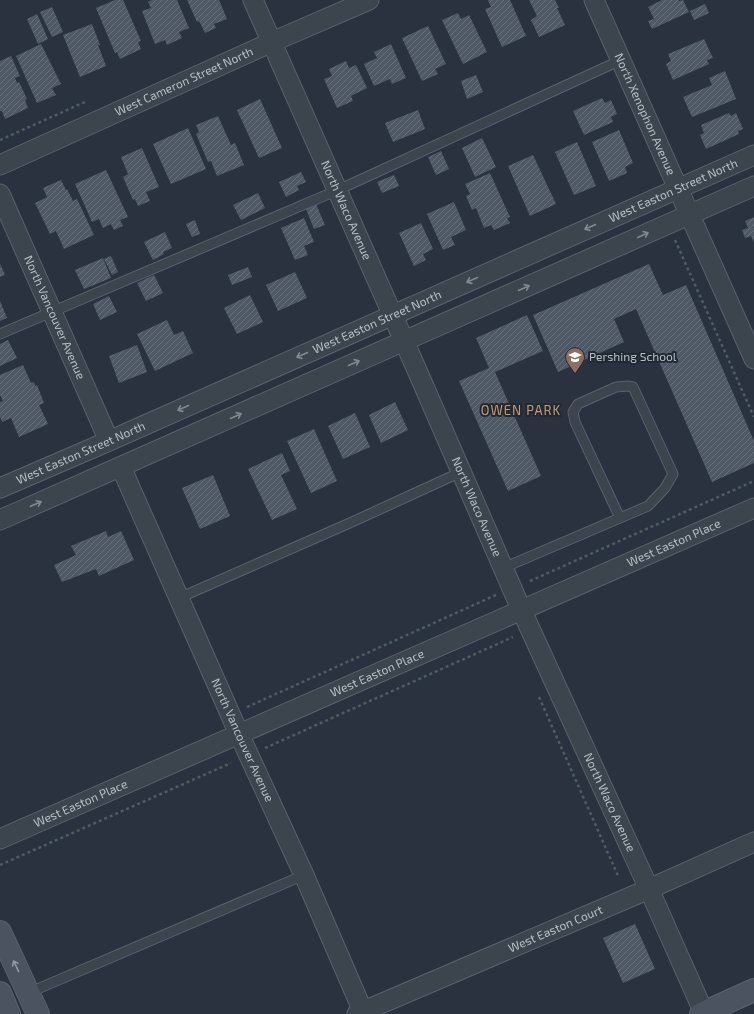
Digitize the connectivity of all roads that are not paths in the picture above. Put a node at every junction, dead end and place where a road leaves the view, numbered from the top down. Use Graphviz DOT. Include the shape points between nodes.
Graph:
graph roads {
  1 [pos="253,0"];
  2 [pos="369,0"];
  3 [pos="594,0"];
  4 [pos="272,42"];
  5 [pos="621,60"];
  6 [pos="754,155"];
  7 [pos="0,165"];
  8 [pos="754,186"];
  9 [pos="678,188"];
  10 [pos="338,190"];
  11 [pos="0,194"];
  12 [pos="690,215"];
  13 [pos="52,311"];
  14 [pos="393,315"];
  15 [pos="0,334"];
  16 [pos="750,340"];
  17 [pos="404,341"];
  18 [pos="754,359"];
  19 [pos="137,429"];
  20 [pos="109,441"];
  21 [pos="85,452"];
  22 [pos="149,455"];
  23 [pos="121,467"];
  24 [pos="461,472"];
  25 [pos="97,478"];
  26 [pos="0,488"];
  27 [pos="754,508"];
  28 [pos="620,518"];
  29 [pos="0,520"];
  30 [pos="503,568"];
  31 [pos="179,598"];
  32 [pos="521,609"];
  33 [pos="240,734"];
  34 [pos="0,839"];
  35 [pos="754,842"];
  36 [pos="304,875"];
  37 [pos="649,889"];
  38 [pos="1,937"];
  39 [pos="754,990"];
  40 [pos="0,993"];
  41 [pos="28,994"];
  42 [pos="361,1013"];
  43 [pos="703,1013"];
  44 [pos="9,1014"];
  45 [pos="38,1014"];
  1 -- 4 [label="street, North Waco Avenue"];
  2 -- 4 [label="street, West Cameron Street North"];
  3 -- 5 [label="street, North Xenophon Avenue"];
  4 -- 7 [label="street, West Cameron Street North"];
  4 -- 10 [label="street, North Waco Avenue"];
  5 -- 9 [label="street, North Xenophon Avenue"];
  5 -- 10 [label="lane"];
  6 -- 9 [label="street, West Easton Street North"];
  8 -- 12 [label="street"];
  9 -- 12 [label="street, North Xenophon Avenue"];
  9 -- 14 [label="street, West Easton Street North, one-way"];
  10 -- 13 [label="lane"];
  10 -- 14 [label="street, North Waco Avenue"];
  11 -- 13 [label="street, North Vancouver Avenue"];
  12 -- 16 [label="street, North Xenophon Avenue"];
  17 -- 12 [label="street, one-way"];
  13 -- 15 [label="lane"];
  13 -- 20 [label="street, North Vancouver Avenue"];
  14 -- 17 [label="street, North Waco Avenue"];
  14 -- 19 [label="street, West Easton Street North, one-way"];
  16 -- 18 [label="street, North Xenophon Avenue"];
  22 -- 17 [label="street, one-way"];
  17 -- 24 [label="street, North Waco Avenue"];
  19 -- 20 [label="street, West Easton Street North"];
  19 -- 22 [label="street"];
  20 -- 21 [label="street, West Easton Street North"];
  21 -- 25 [label="street"];
  21 -- 26 [label="street, West Easton Street North"];
  22 -- 23 [label="street"];
  23 -- 25 [label="street"];
  23 -- 31 [label="street, North Vancouver Avenue"];
  24 -- 30 [label="street, North Waco Avenue"];
  24 -- 31 [label="lane"];
  29 -- 25 [label="street, one-way"];
  27 -- 32 [label="street, West Easton Place"];
  28 -- 28 [label="lane" via="648,506 665,488 673,474 633,387 628,386 616,387 578,404 573,412 575,422"];
  28 -- 30 [label="lane"];
  30 -- 32 [label="street, North Waco Avenue"];
  31 -- 33 [label="street, North Vancouver Avenue"];
  32 -- 33 [label="street, West Easton Place"];
  32 -- 37 [label="street, North Waco Avenue"];
  33 -- 34 [label="street, West Easton Place"];
  33 -- 36 [label="street, North Vancouver Avenue"];
  35 -- 37 [label="street, West Easton Court"];
  36 -- 41 [label="lane"];
  36 -- 42 [label="street, North Vancouver Avenue"];
  37 -- 42 [label="street, West Easton Court"];
  37 -- 43 [label="street, North Waco Avenue"];
  41 -- 38 [label="street, one-way"];
  39 -- 43 [label="street"];
  40 -- 44 [label="street"];
  41 -- 45 [label="street"];
}
